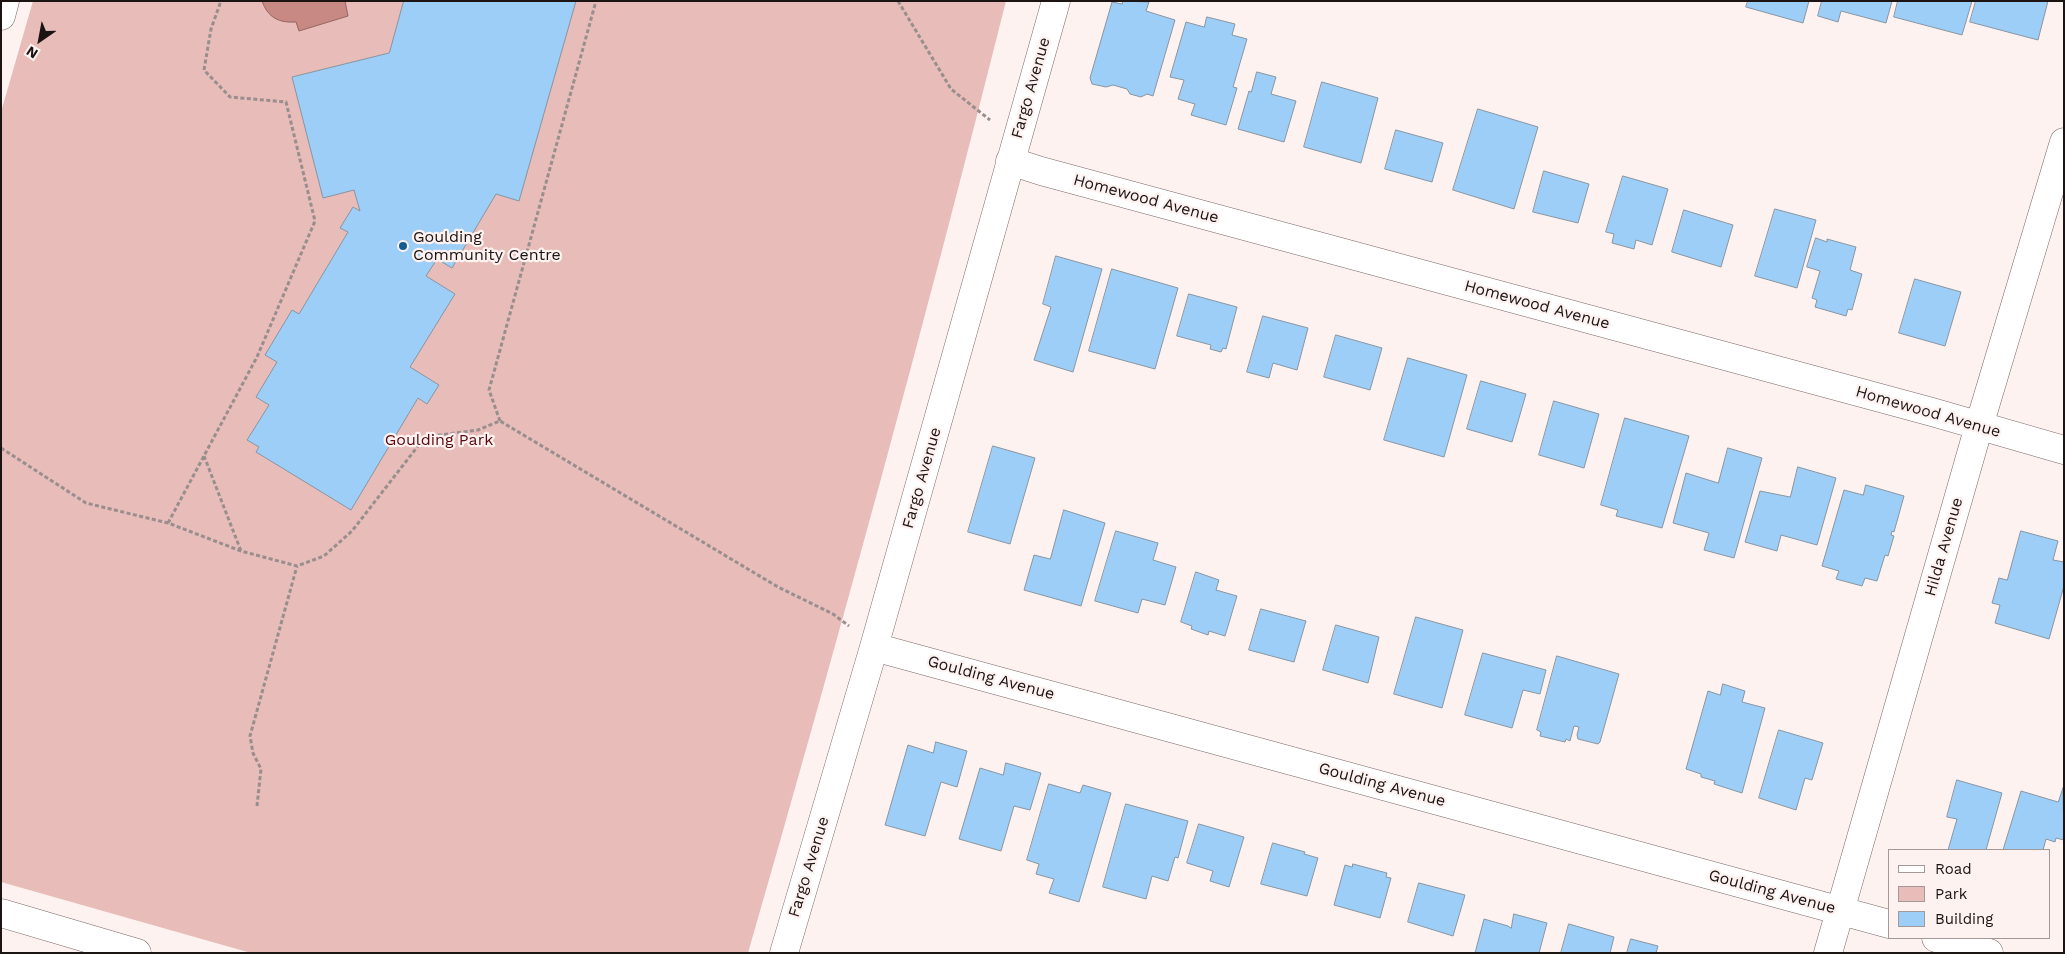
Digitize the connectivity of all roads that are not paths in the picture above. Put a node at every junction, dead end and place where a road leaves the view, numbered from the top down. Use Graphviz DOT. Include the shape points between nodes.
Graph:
graph roads {
  1 [pos="5,1"];
  2 [pos="1056,1"];
  3 [pos="1,16"];
  4 [pos="2064,142"];
  5 [pos="1010,161"];
  6 [pos="1979,426"];
  7 [pos="2064,450"];
  8 [pos="874,647"];
  9 [pos="1840,910"];
  10 [pos="1,913"];
  11 [pos="1888,924"];
  12 [pos="1939,939"];
  13 [pos="136,953"];
  14 [pos="784,953"];
  15 [pos="1828,953"];
  16 [pos="1988,953"];
  1 -- 3 [label="street"];
  2 -- 5 [label="street, Fargo Avenue"];
  4 -- 6 [label="street, Hilda Avenue"];
  5 -- 6 [label="street, Homewood Avenue"];
  5 -- 8 [label="street, Fargo Avenue"];
  6 -- 7 [label="street, Homewood Avenue"];
  6 -- 9 [label="street, Hilda Avenue"];
  8 -- 9 [label="street, Goulding Avenue"];
  8 -- 14 [label="street, Fargo Avenue"];
  9 -- 11 [label="street, Goulding Avenue"];
  9 -- 15 [label="street, Hilda Avenue"];
  10 -- 13 [label="street"];
  12 -- 16 [label="street"];
}
